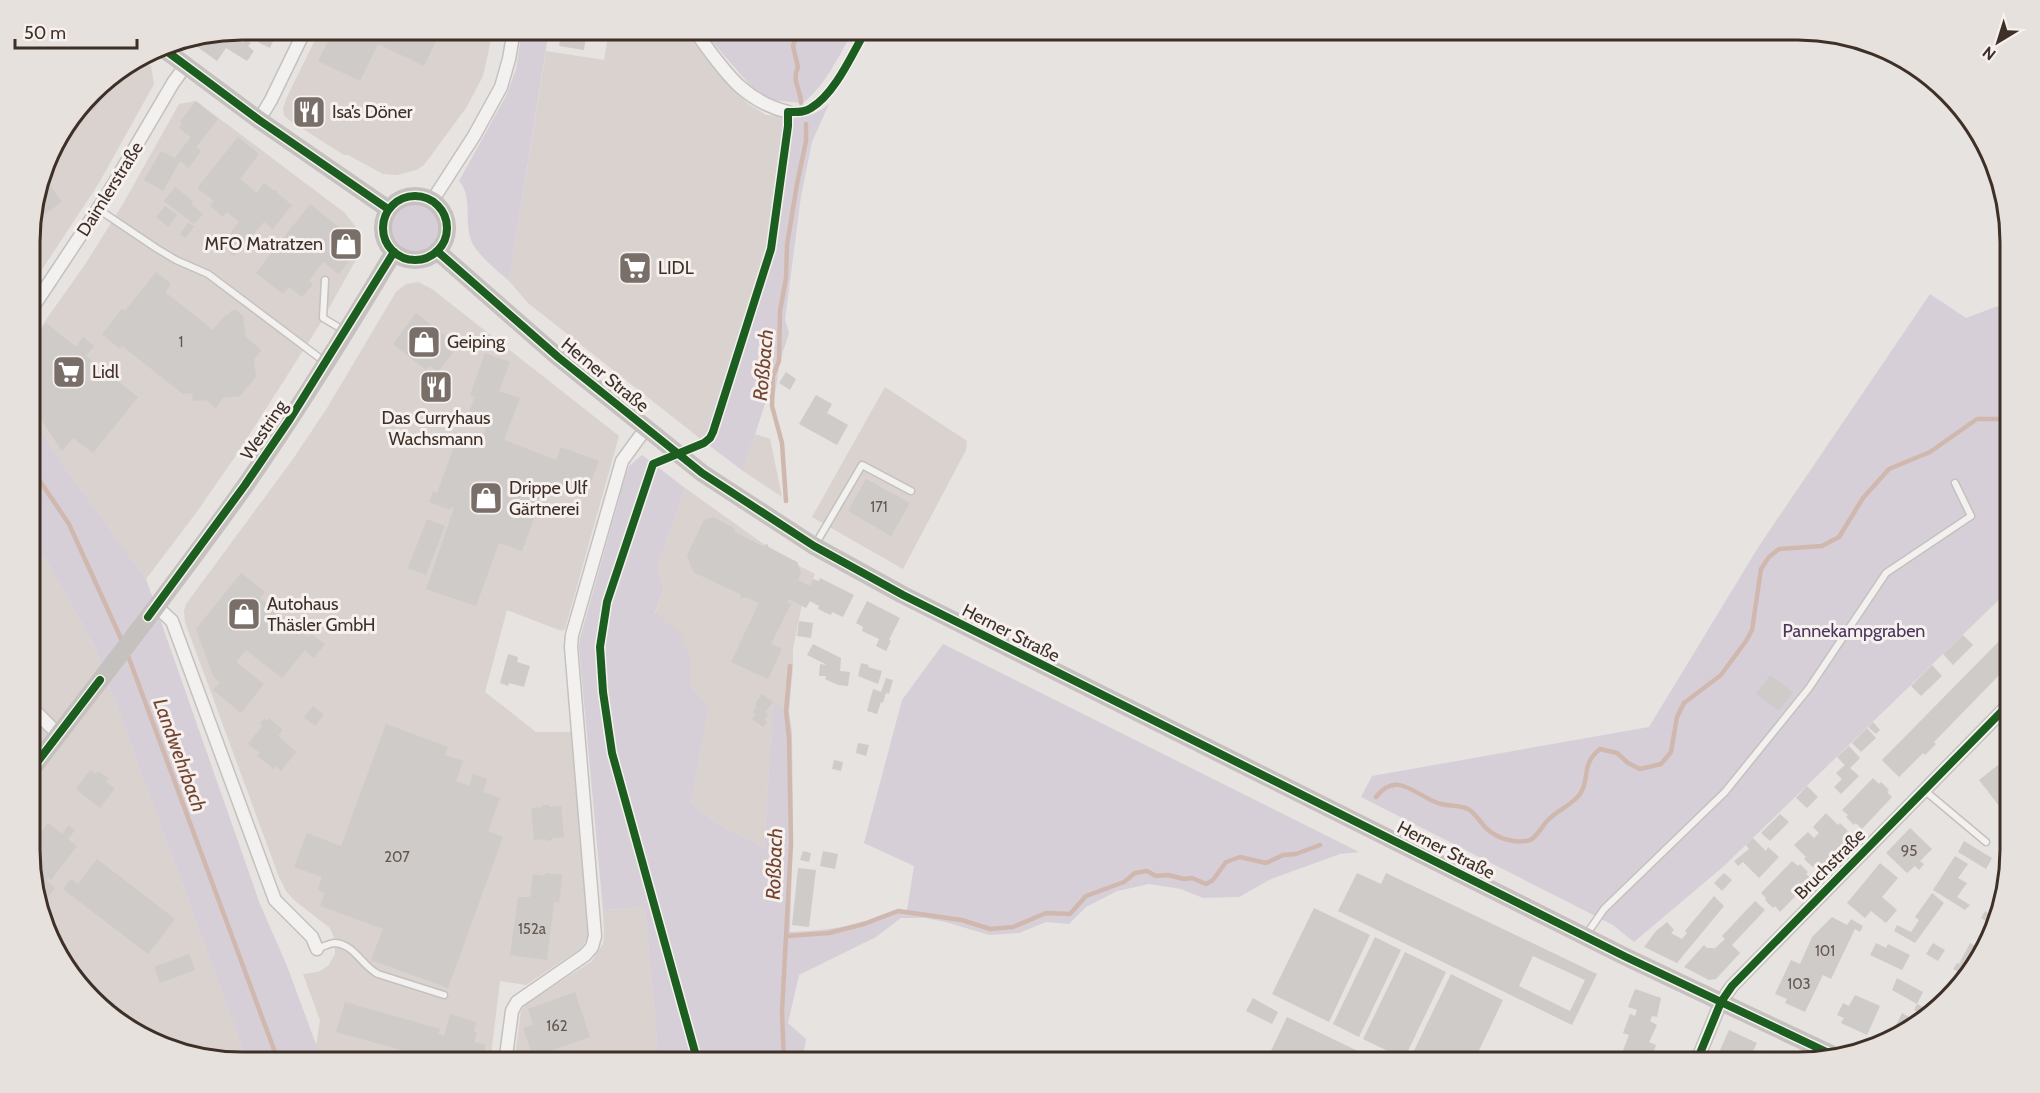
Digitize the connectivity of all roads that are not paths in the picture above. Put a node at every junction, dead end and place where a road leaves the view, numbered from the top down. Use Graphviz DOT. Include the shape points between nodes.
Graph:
graph roads {
  1 [pos="300,41"];
  2 [pos="512,41"];
  3 [pos="702,41"];
  4 [pos="860,41"];
  5 [pos="170,54"];
  6 [pos="186,65"];
  7 [pos="788,112"];
  8 [pos="259,120"];
  9 [pos="432,201"];
  10 [pos="388,209"];
  11 [pos="98,210"];
  12 [pos="437,251"];
  13 [pos="394,252"];
  14 [pos="325,280"];
  15 [pos="41,295"];
  16 [pos="346,332"];
  17 [pos="326,362"];
  18 [pos="646,428"];
  19 [pos="1955,483"];
  20 [pos="911,491"];
  21 [pos="814,546"];
  22 [pos="152,612"];
  23 [pos="2000,713"];
  24 [pos="40,716"];
  25 [pos="58,734"];
  26 [pos="40,758"];
  27 [pos="1924,790"];
  28 [pos="1986,842"];
  29 [pos="1585,936"];
  30 [pos="316,949"];
  31 [pos="444,995"];
  32 [pos="1721,1002"];
  33 [pos="1823,1051"];
  34 [pos="506,1052"];
  35 [pos="1701,1052"];
  1 -- 8 [label="street"];
  2 -- 9 [label="street" via="501,87"];
  3 -- 7 [label="street" via="744,92"];
  4 -- 7 [label="lane" via="823,98 811,109"];
  5 -- 6 [label="main road"];
  6 -- 8 [label="main road"];
  6 -- 11 [label="street, Daimlerstraße"];
  8 -- 10 [label="main road"];
  9 -- 10 [label="main road" via="406,196"];
  9 -- 12 [label="main road" via="444,213 447,226"];
  10 -- 13 [label="main road" via="382,230"];
  11 -- 15 [label="street, Daimlerstraße"];
  11 -- 17 [label="lane" via="176,260 208,274"];
  12 -- 13 [label="main road" via="420,260"];
  12 -- 18 [label="main road, Herner Straße"];
  13 -- 16 [label="main road, Westring"];
  14 -- 16 [label="lane" via="323,318"];
  16 -- 17 [label="main road, Westring"];
  17 -- 22 [label="main road, Westring" via="245,485"];
  18 -- 21 [label="main road, Herner Straße" via="714,481"];
  18 -- 34 [label="street, Herner Straße" via="622,461 572,635 595,936 585,955 517,1002 512,1011"];
  19 -- 29 [label="lane" via="1971,516 1886,573 1809,688 1725,792 1604,909"];
  20 -- 21 [label="lane" via="862,465"];
  21 -- 29 [label="main road, Herner Straße" via="903,595"];
  22 -- 25 [label="main road, Westring"];
  22 -- 30 [label="street" via="172,621 275,900 312,937"];
  23 -- 27 [label="street, Bruchstraße"];
  24 -- 25 [label="street"];
  25 -- 26 [label="main road, Westring"];
  27 -- 28 [label="lane"];
  27 -- 32 [label="street, Bruchstraße" via="1745,971"];
  29 -- 32 [label="main road, Herner Straße"];
  30 -- 31 [label="lane" via="336,943 358,955 378,974"];
  32 -- 33 [label="main road, Herner Straße"];
  32 -- 35 [label="street, Bruchstraße"];
}
